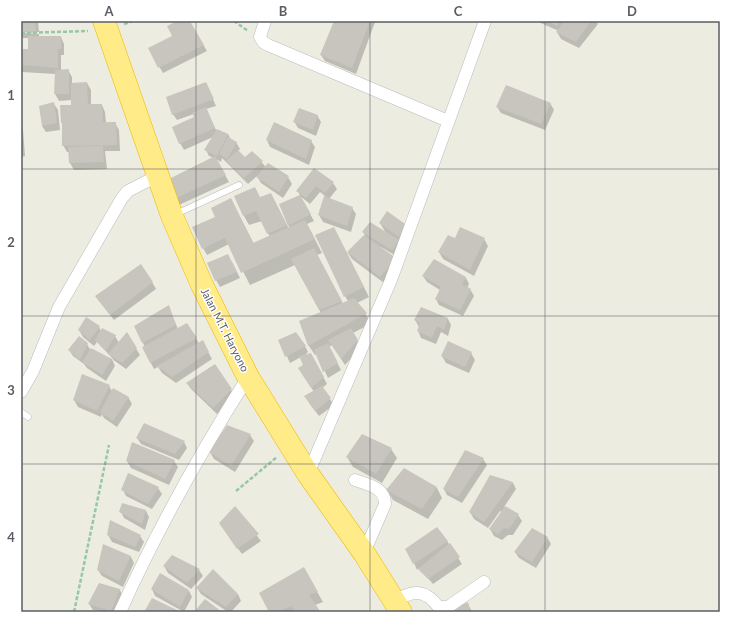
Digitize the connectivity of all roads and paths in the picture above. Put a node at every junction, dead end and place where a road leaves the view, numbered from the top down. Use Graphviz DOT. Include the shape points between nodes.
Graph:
graph roads {
  1 [pos="265,21"];
  2 [pos="485,21"];
  3 [pos="105,26"];
  4 [pos="21,33"];
  5 [pos="448,121"];
  6 [pos="159,175"];
  7 [pos="239,185"];
  8 [pos="172,216"];
  9 [pos="248,378"];
  10 [pos="21,392"];
  11 [pos="21,412"];
  12 [pos="28,417"];
  13 [pos="109,445"];
  14 [pos="291,445"];
  15 [pos="308,474"];
  16 [pos="355,480"];
  17 [pos="236,491"];
  18 [pos="364,553"];
  19 [pos="484,582"];
  20 [pos="397,606"];
  21 [pos="74,612"];
  22 [pos="120,612"];
  1 -- 5 [label="street" via="260,37 268,45"];
  2 -- 5 [label="street"];
  3 -- 4 [label="path"];
  3 -- 6 [label="highway, Jalan M.T. Haryono"];
  5 -- 15 [label="street" via="391,280"];
  6 -- 8 [label="highway, Jalan M.T. Haryono"];
  6 -- 10 [label="street" via="128,191 122,198 59,307"];
  7 -- 8 [label="lane"];
  8 -- 9 [label="highway, Jalan M.T. Haryono" via="202,285"];
  9 -- 14 [label="highway, Jalan M.T. Haryono"];
  9 -- 22 [label="street" via="210,436"];
  11 -- 12 [label="lane"];
  13 -- 21 [label="path"];
  14 -- 15 [label="highway, Jalan M.T. Haryono"];
  14 -- 17 [label="path"];
  15 -- 18 [label="highway, Jalan M.T. Haryono"];
  16 -- 18 [label="street" via="378,488 385,498 385,504"];
  18 -- 20 [label="highway, Jalan M.T. Haryono"];
  19 -- 20 [label="street" via="448,607 439,607 427,595 419,592 412,592"];
}
